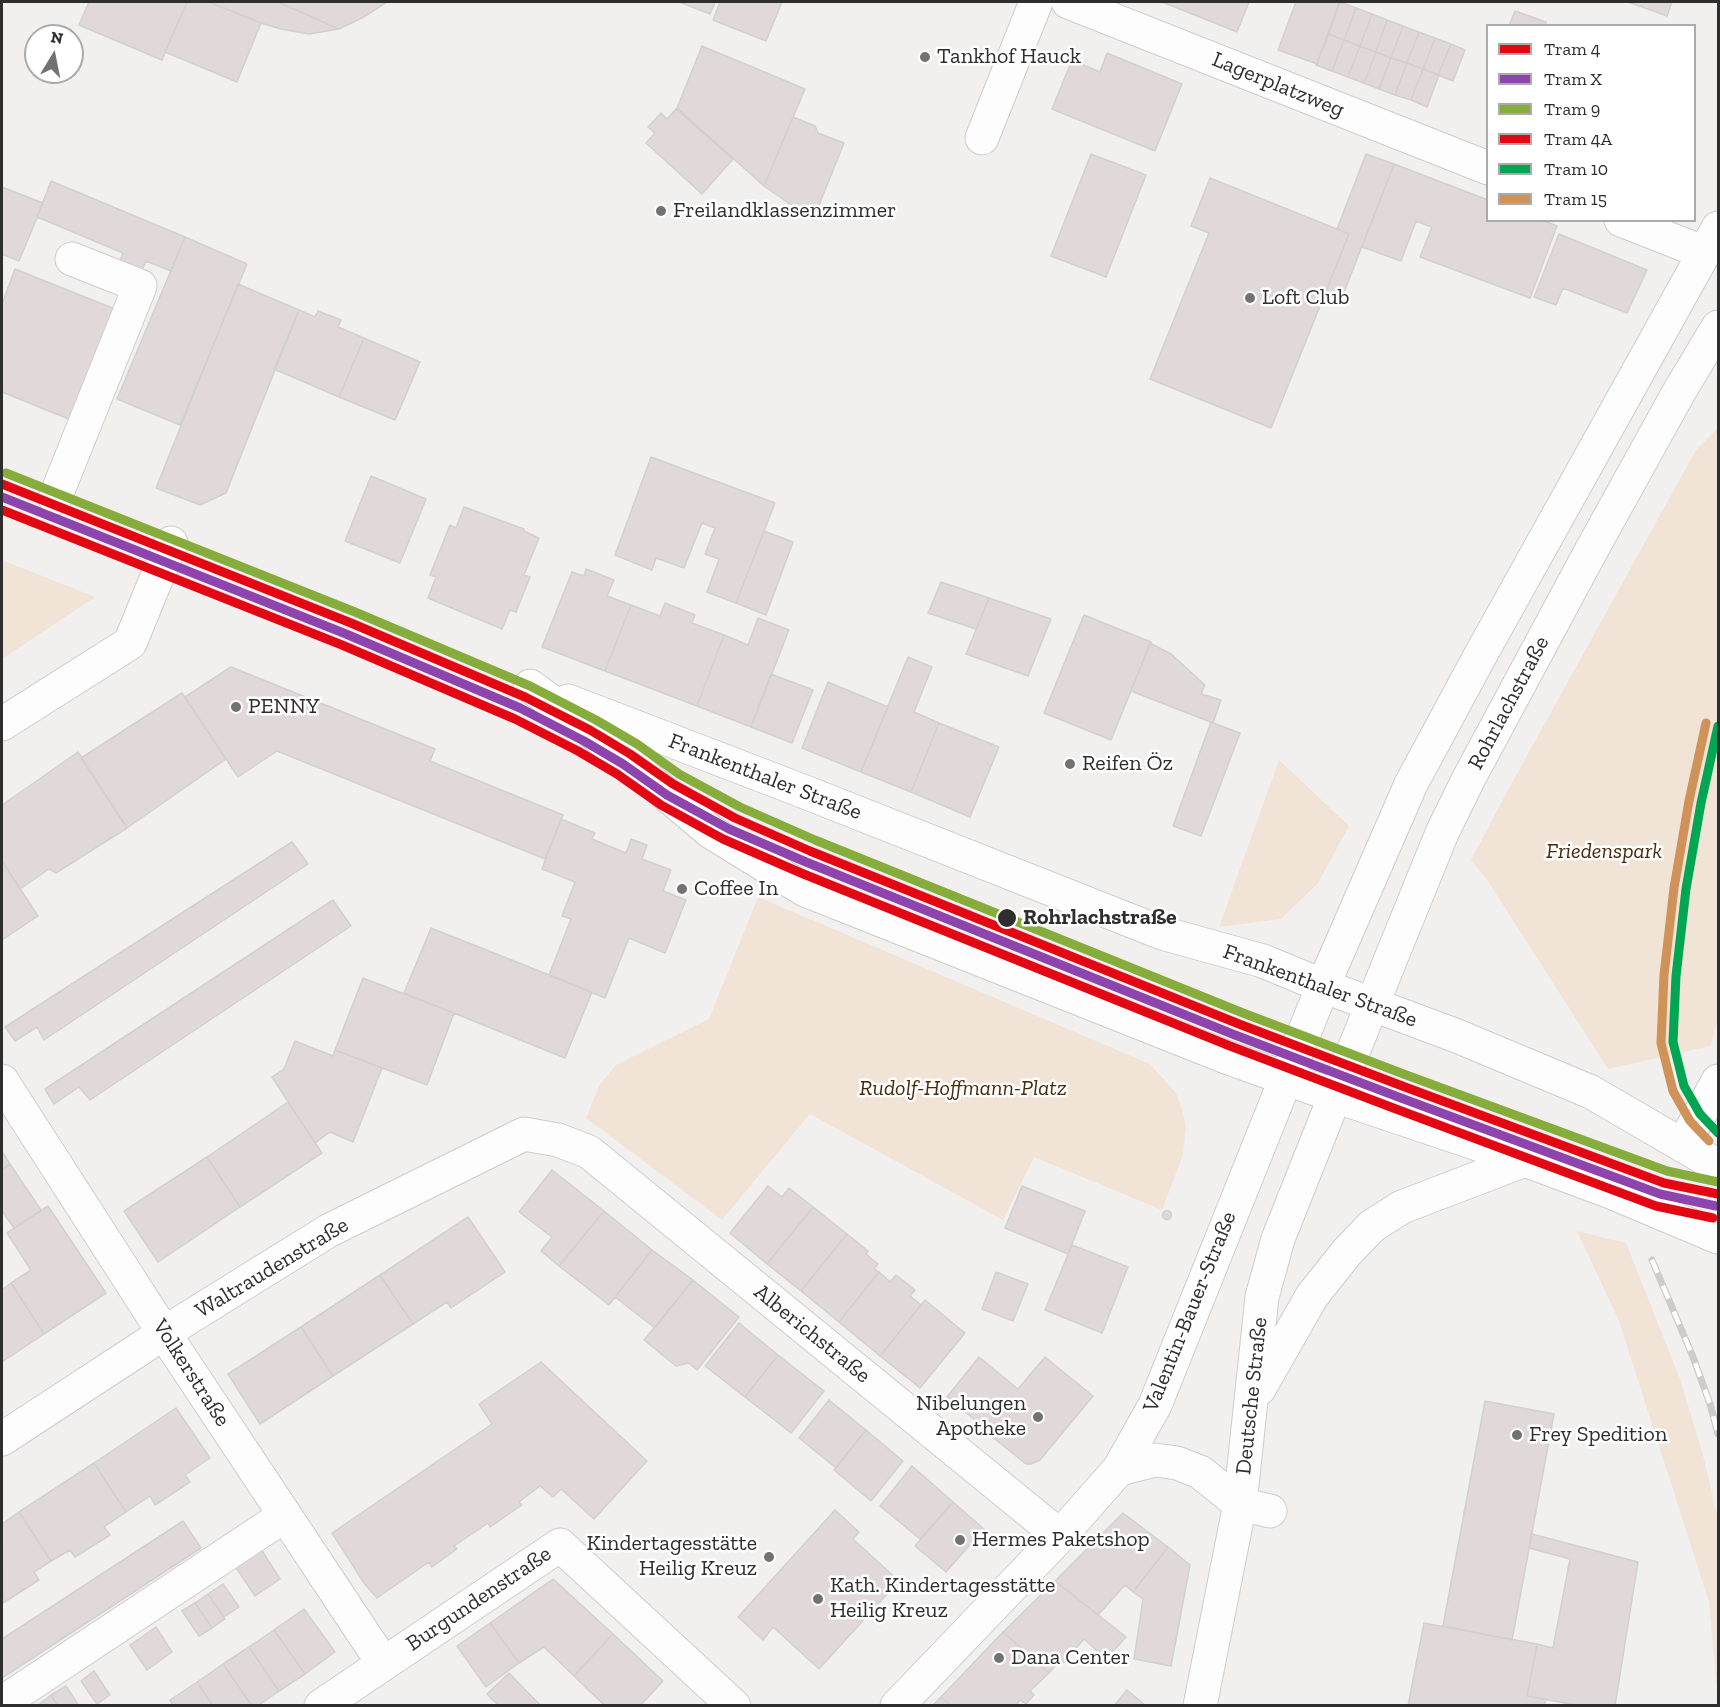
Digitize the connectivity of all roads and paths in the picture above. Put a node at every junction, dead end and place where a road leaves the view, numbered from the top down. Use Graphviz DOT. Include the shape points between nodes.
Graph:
graph roads {
  1 [pos="1036,2"];
  2 [pos="1068,2"];
  3 [pos="982,138"];
  4 [pos="1486,167"];
  5 [pos="1630,222"];
  6 [pos="1712,241"];
  7 [pos="72,259"];
  8 [pos="1719,327"];
  9 [pos="55,498"];
  10 [pos="171,543"];
  11 [pos="2,724"];
  12 [pos="1323,986"];
  13 [pos="1373,1004"];
  14 [pos="1285,1079"];
  15 [pos="2,1081"];
  16 [pos="1719,1081"];
  17 [pos="1335,1095"];
  18 [pos="558,1140"];
  19 [pos="1683,1145"];
  20 [pos="1525,1160"];
  21 [pos="1719,1166"];
  22 [pos="1719,1237"];
  23 [pos="164,1333"];
  24 [pos="1252,1401"];
  25 [pos="2,1439"];
  26 [pos="1119,1469"];
  27 [pos="1255,1508"];
  28 [pos="284,1516"];
  29 [pos="1060,1536"];
  30 [pos="383,1663"];
  31 [pos="2,1703"];
  32 [pos="321,1706"];
  33 [pos="734,1706"];
  34 [pos="897,1706"];
  35 [pos="1200,1706"];
  1 -- 3 [label="street"];
  2 -- 4 [label="street, Lagerplatzweg"];
  5 -- 6 [label="street"];
  6 -- 12 [label="street, Rohrlachstraße" via="1411,784"];
  7 -- 9 [label="street" via="140,286"];
  8 -- 13 [label="street, Rohrlachstraße" via="1679,392 1469,778 1442,833"];
  10 -- 11 [label="street" via="130,643"];
  12 -- 13 [label="street, Frankenthaler Straße"];
  12 -- 14 [label="street, Valentin-Bauer-Straße"];
  12 -- 14 [label="street, Frankenthaler Straße" via="1263,961 1162,933 530,686 590,730 711,832 805,890"];
  13 -- 17 [label="street, Rohrlachstraße"];
  13 -- 19 [label="street, Frankenthaler Straße" via="1591,1092"];
  14 -- 17 [label="street, Frankenthaler Straße"];
  14 -- 26 [label="street, Valentin-Bauer-Straße" via="1155,1405"];
  15 -- 23 [label="street, Volkerstraße"];
  16 -- 19 [label="street"];
  17 -- 20 [label="street, Frankenthaler Straße"];
  17 -- 24 [label="street, Deutsche Straße" via="1278,1239 1262,1297"];
  18 -- 23 [label="street, Waltraudenstraße" via="524,1134 328,1231"];
  18 -- 29 [label="street, Alberichstraße" via="589,1152"];
  19 -- 21 [label="street, Frankenthaler Straße"];
  20 -- 22 [label="street, Frankenthaler Straße"];
  20 -- 24 [label="street" via="1402,1207 1372,1226 1312,1296"];
  23 -- 25 [label="street, Waltraudenstraße"];
  23 -- 28 [label="street, Volkerstraße"];
  24 -- 27 [label="street, Deutsche Straße"];
  26 -- 27 [label="street" via="1155,1460 1177,1463 1200,1472"];
  26 -- 29 [label="street, Valentin-Bauer-Straße"];
  27 -- 35 [label="street, Deutsche Straße"];
  28 -- 30 [label="street, Volkerstraße"];
  28 -- 31 [label="street"];
  29 -- 34 [label="street, Valentin-Bauer-Straße"];
  30 -- 32 [label="street, Burgundenstraße"];
  30 -- 33 [label="street, Burgundenstraße" via="560,1545"];
}
